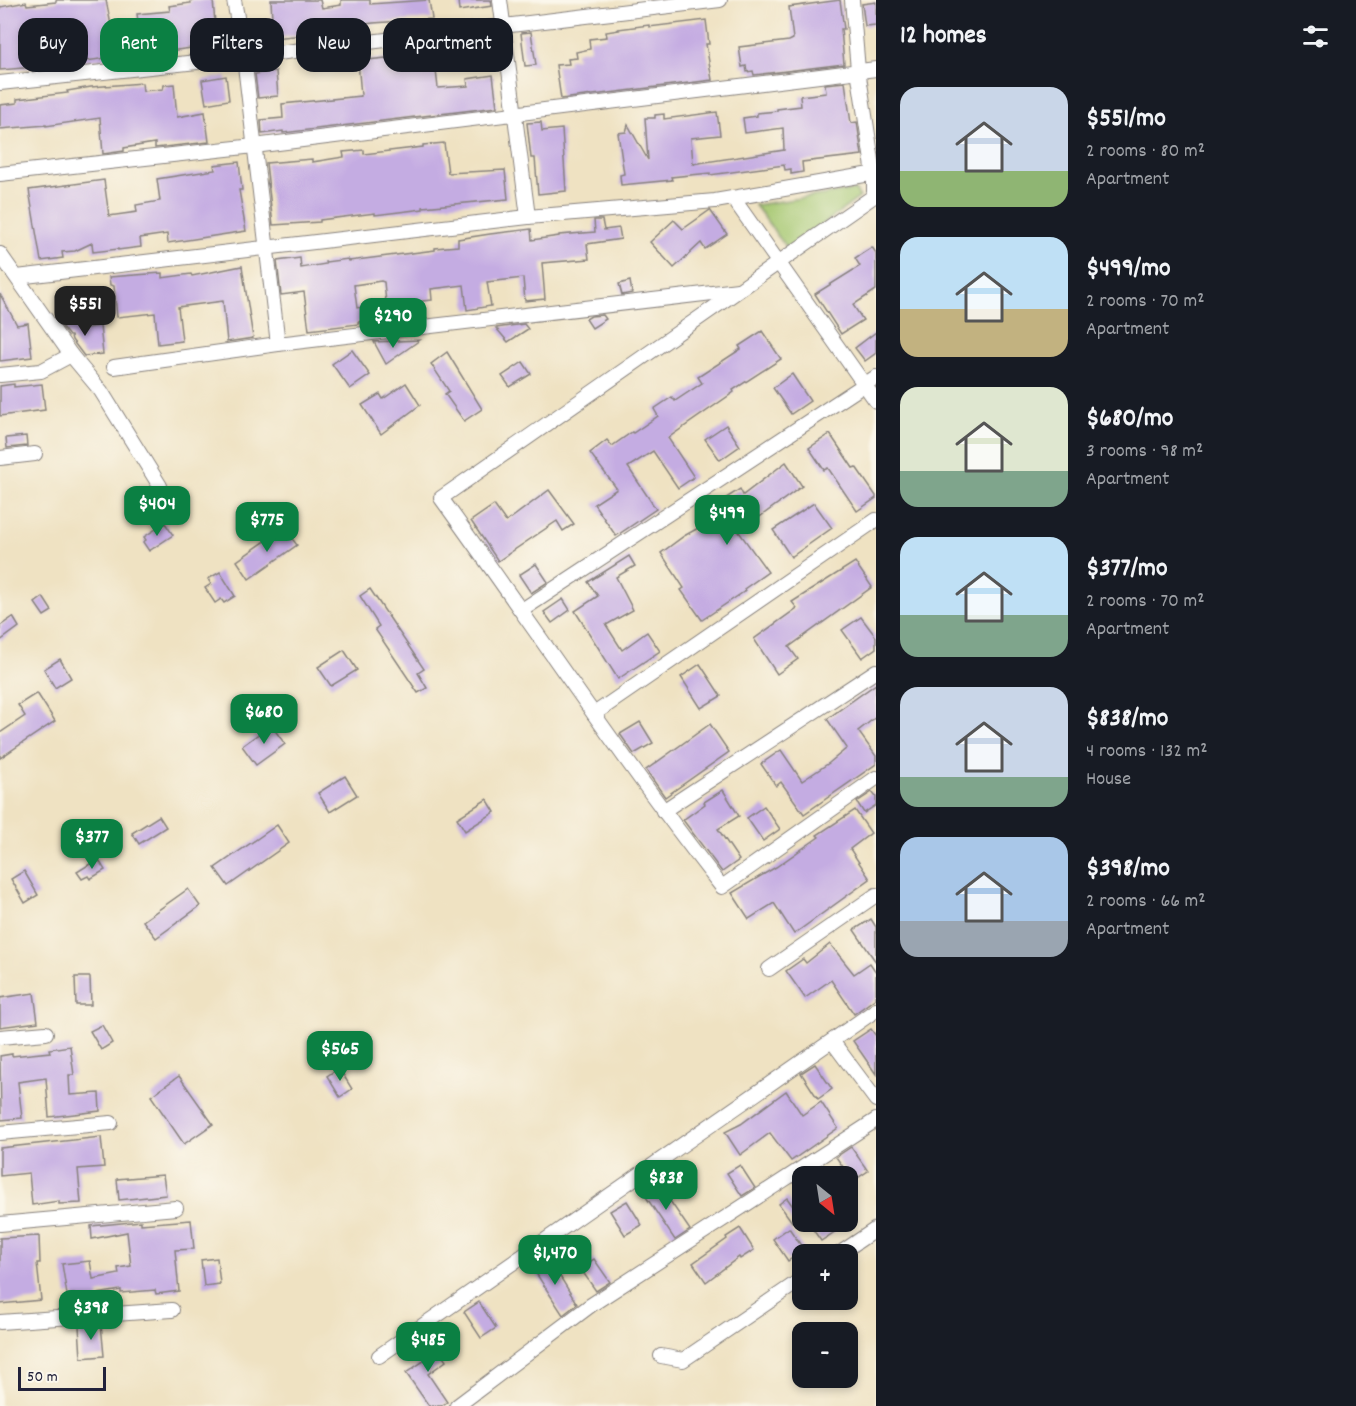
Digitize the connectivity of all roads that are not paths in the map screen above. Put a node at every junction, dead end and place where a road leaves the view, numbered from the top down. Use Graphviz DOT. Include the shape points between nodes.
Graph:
graph roads {
  1 [pos="234,0"];
  2 [pos="500,0"];
  3 [pos="720,0"];
  4 [pos="852,0"];
  5 [pos="237,18"];
  6 [pos="502,18"];
  7 [pos="513,25"];
  8 [pos="383,40"];
  9 [pos="284,52"];
  10 [pos="190,63"];
  11 [pos="876,69"];
  12 [pos="858,70"];
  13 [pos="246,72"];
  14 [pos="509,72"];
  15 [pos="0,83"];
  16 [pos="514,113"];
  17 [pos="254,146"];
  18 [pos="875,173"];
  19 [pos="0,174"];
  20 [pos="733,198"];
  21 [pos="528,217"];
  22 [pos="266,249"];
  23 [pos="0,254"];
  24 [pos="779,263"];
  25 [pos="9,270"];
  26 [pos="740,290"];
  27 [pos="278,344"];
  28 [pos="71,355"];
  29 [pos="114,367"];
  30 [pos="0,375"];
  31 [pos="870,381"];
  32 [pos="876,400"];
  33 [pos="35,454"];
  34 [pos="0,458"];
  35 [pos="160,486"];
  36 [pos="876,520"];
  37 [pos="522,610"];
  38 [pos="876,670"];
  39 [pos="594,714"];
  40 [pos="876,778"];
  41 [pos="663,812"];
  42 [pos="876,895"];
  43 [pos="769,969"];
  44 [pos="876,1010"];
  45 [pos="46,1033"];
  46 [pos="0,1037"];
  47 [pos="832,1041"];
  48 [pos="876,1100"];
  49 [pos="876,1120"];
  50 [pos="111,1123"];
  51 [pos="0,1133"];
  52 [pos="176,1208"];
  53 [pos="0,1224"];
  54 [pos="876,1229"];
  55 [pos="854,1244"];
  56 [pos="792,1286"];
  57 [pos="172,1310"];
  58 [pos="0,1322"];
  59 [pos="379,1356"];
  60 [pos="661,1356"];
  61 [pos="457,1406"];
  1 -- 5 [label="street"];
  2 -- 6 [label="street"];
  3 -- 7 [label="street"];
  4 -- 12 [label="street"];
  8 -- 9 [label="street"];
  10 -- 15 [label="street"];
  11 -- 12 [label="street"];
  12 -- 16 [label="street"];
  12 -- 18 [label="street"];
  13 -- 17 [label="street"];
  14 -- 16 [label="street"];
  16 -- 17 [label="street"];
  16 -- 21 [label="street"];
  17 -- 19 [label="street"];
  17 -- 22 [label="street"];
  18 -- 20 [label="street"];
  18 -- 24 [label="street" via="874,196"];
  20 -- 21 [label="street"];
  20 -- 24 [label="street"];
  21 -- 22 [label="street"];
  22 -- 25 [label="street"];
  22 -- 27 [label="street"];
  23 -- 25 [label="street"];
  24 -- 26 [label="street"];
  24 -- 31 [label="street"];
  25 -- 28 [label="street"];
  26 -- 27 [label="street"];
  26 -- 37 [label="street" via="441,498"];
  27 -- 29 [label="street"];
  28 -- 30 [label="street" via="41,371"];
  28 -- 35 [label="street" via="101,391"];
  31 -- 32 [label="street"];
  31 -- 37 [label="street"];
  33 -- 34 [label="street"];
  36 -- 39 [label="street"];
  37 -- 39 [label="street"];
  38 -- 41 [label="street"];
  39 -- 41 [label="street"];
  40 -- 41 [label="street" via="722,886"];
  42 -- 43 [label="street"];
  44 -- 47 [label="street"];
  45 -- 46 [label="street"];
  47 -- 48 [label="street"];
  47 -- 59 [label="street"];
  49 -- 61 [label="street" via="591,1305"];
  50 -- 51 [label="street"];
  52 -- 53 [label="street"];
  54 -- 55 [label="street"];
  56 -- 60 [label="street" via="683,1360"];
  57 -- 58 [label="street"];
}
